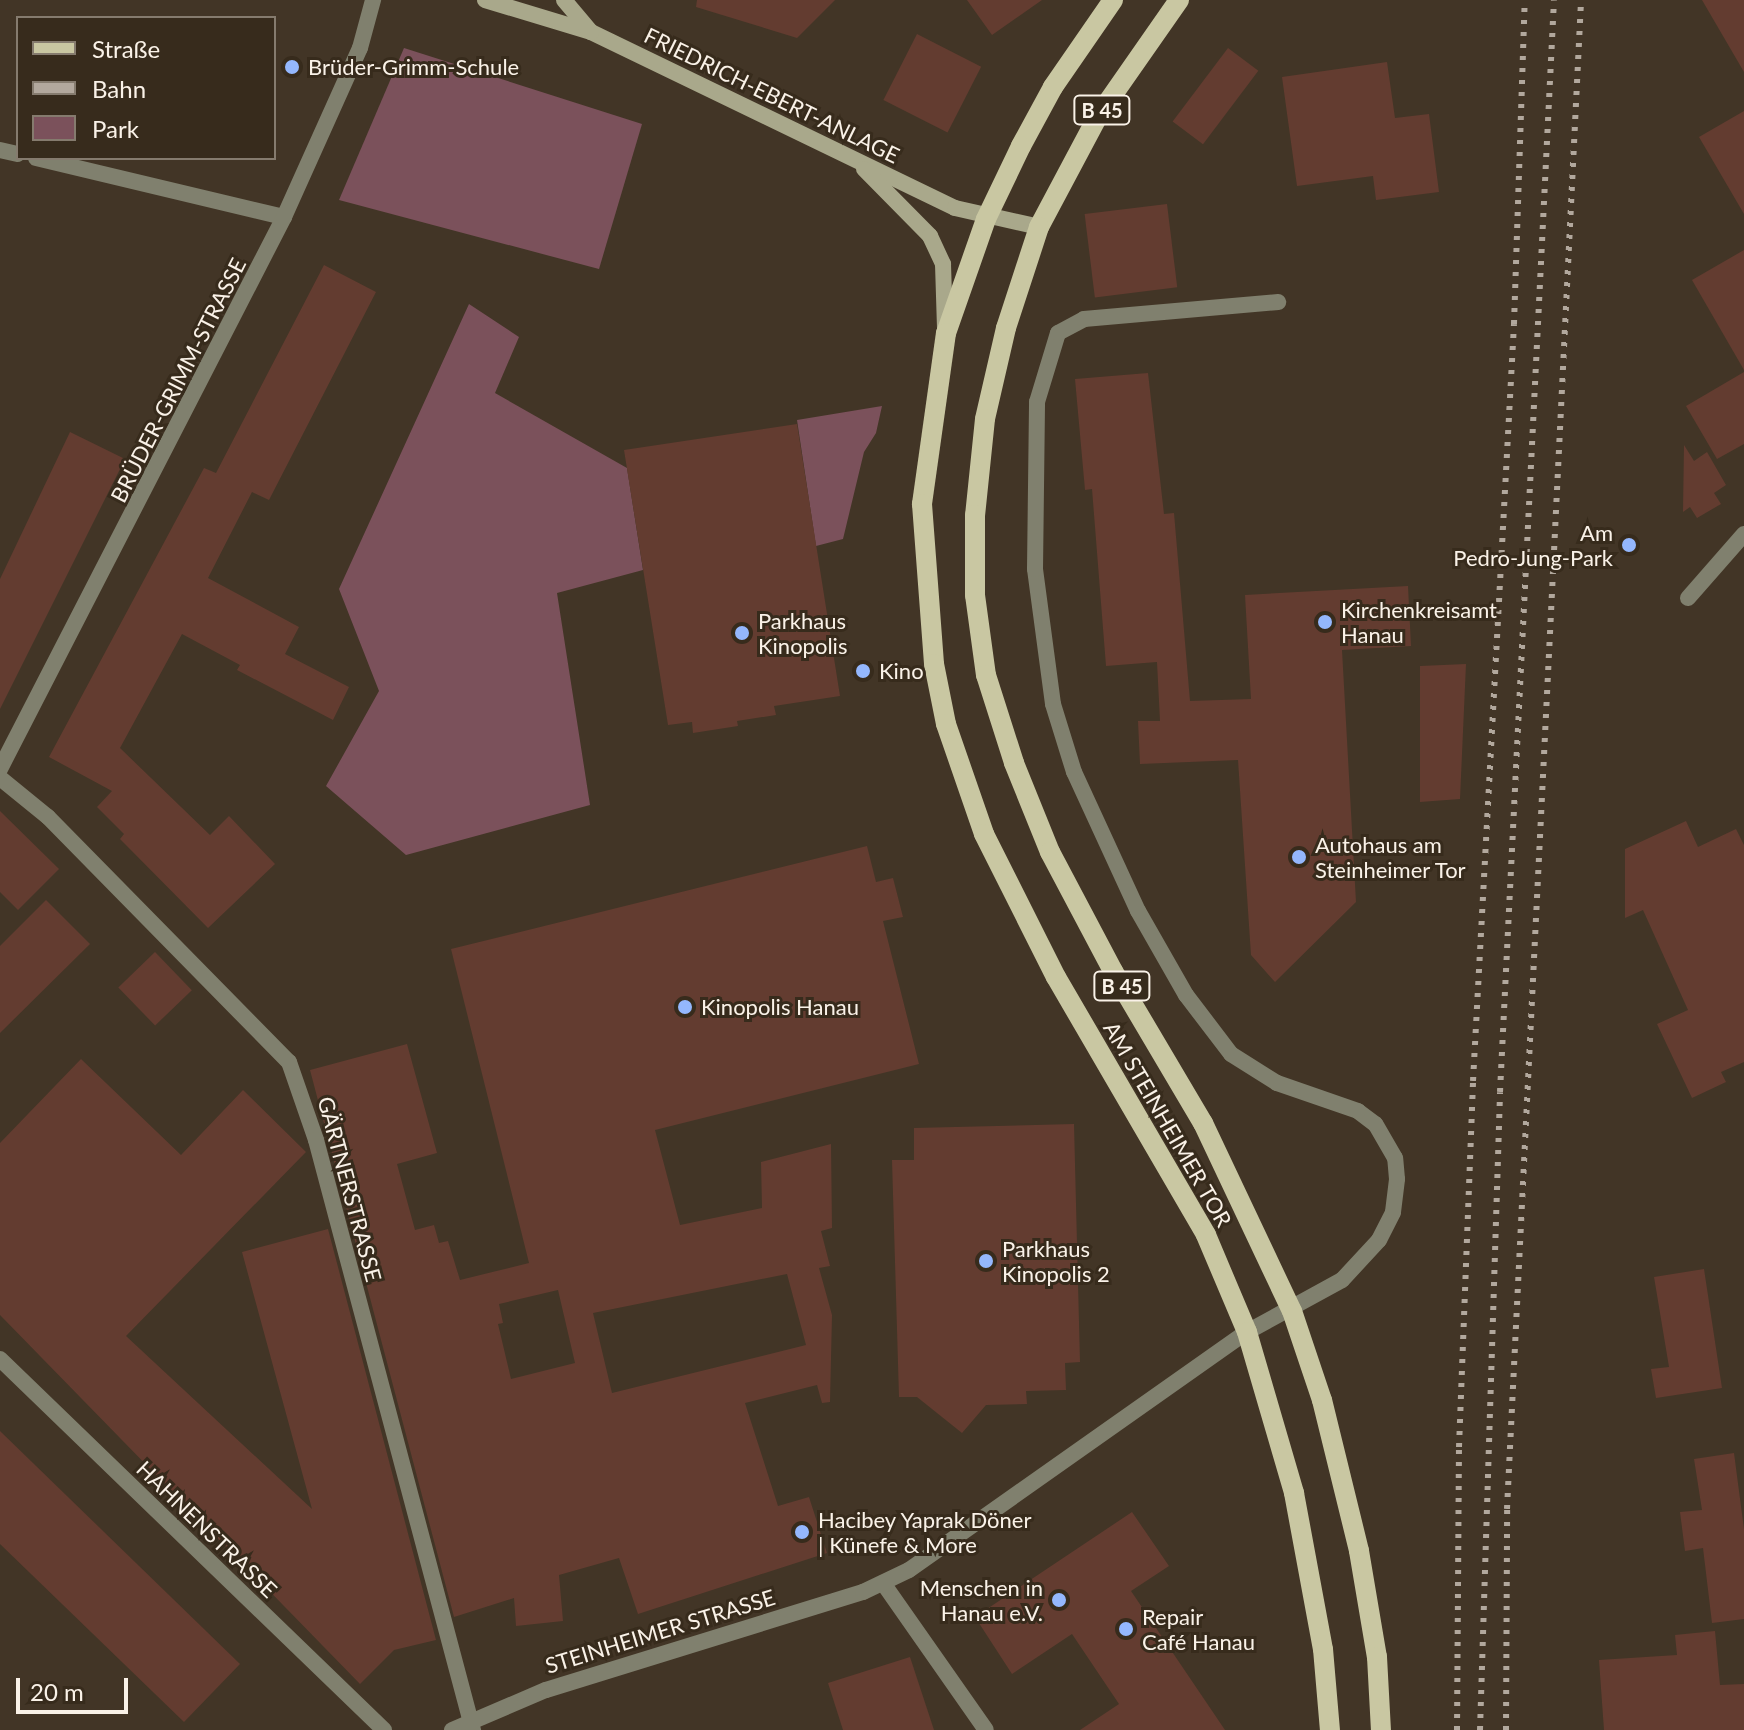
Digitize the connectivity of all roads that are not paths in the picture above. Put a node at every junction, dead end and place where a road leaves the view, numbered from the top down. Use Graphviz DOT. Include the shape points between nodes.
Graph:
graph roads {
  1 [pos="373,0"];
  2 [pos="485,0"];
  3 [pos="564,0"];
  4 [pos="1113,0"];
  5 [pos="1179,0"];
  6 [pos="591,32"];
  7 [pos="855,159"];
  8 [pos="44,160"];
  9 [pos="284,217"];
  10 [pos="986,219"];
  11 [pos="1039,227"];
  12 [pos="1278,302"];
  13 [pos="946,333"];
  14 [pos="1744,534"];
  15 [pos="1688,598"];
  16 [pos="0,769"];
  17 [pos="0,778"];
  18 [pos="1292,1311"];
  19 [pos="1247,1332"];
  20 [pos="0,1359"];
  21 [pos="883,1583"];
  22 [pos="472,1725"];
  23 [pos="384,1730"];
  24 [pos="452,1730"];
  25 [pos="986,1730"];
  26 [pos="1330,1730"];
  27 [pos="1381,1730"];
  1 -- 9 [label="street, BRÜDER-GRIMM-STRASSE" via="360,48"];
  2 -- 6 [label="main road, FRIEDRICH-EBERT-ANLAGE"];
  3 -- 6 [label="main road"];
  4 -- 10 [label="main road, AM STEINHEIMER TOR / B 45" via="1053,87"];
  5 -- 11 [label="main road, AM STEINHEIMER TOR / B 45" via="1098,116"];
  6 -- 7 [label="main road, FRIEDRICH-EBERT-ANLAGE"];
  7 -- 10 [label="main road, FRIEDRICH-EBERT-ANLAGE"];
  7 -- 13 [label="main road" via="930,236 943,264"];
  8 -- 9 [label="street"];
  9 -- 16 [label="street, BRÜDER-GRIMM-STRASSE"];
  10 -- 11 [label="main road, FRIEDRICH-EBERT-ANLAGE"];
  10 -- 13 [label="main road, AM STEINHEIMER TOR / B 45"];
  11 -- 18 [label="main road, AM STEINHEIMER TOR / B 45" via="1006,328 985,419 975,515 975,595 986,675 1050,852 1209,1135"];
  12 -- 18 [label="street" via="1084,319 1058,333 1037,402 1034,509 1035,569 1053,704 1074,772 1138,911 1186,995 1231,1054 1277,1083 1358,1111 1375,1124 1395,1158 1393,1212 1379,1240 1342,1280"];
  13 -- 19 [label="main road, AM STEINHEIMER TOR / B 45" via="922,504 934,664 946,724 984,834 1056,977 1206,1235"];
  14 -- 15 [label="street"];
  17 -- 22 [label="street, GÄRTNERSTRASSE" via="48,817 289,1062"];
  18 -- 19 [label="street"];
  18 -- 27 [label="main road, AM STEINHEIMER TOR / B 45" via="1322,1400 1359,1551 1377,1657"];
  19 -- 21 [label="street, STEINHEIMER STRASSE" via="942,1549"];
  19 -- 26 [label="main road, AM STEINHEIMER TOR / B 45" via="1294,1493 1323,1649"];
  20 -- 23 [label="street, HAHNENSTRASSE"];
  21 -- 22 [label="street, STEINHEIMER STRASSE" via="608,1668"];
  21 -- 25 [label="street"];
  22 -- 24 [label="street, STEINHEIMER STRASSE"];
}
